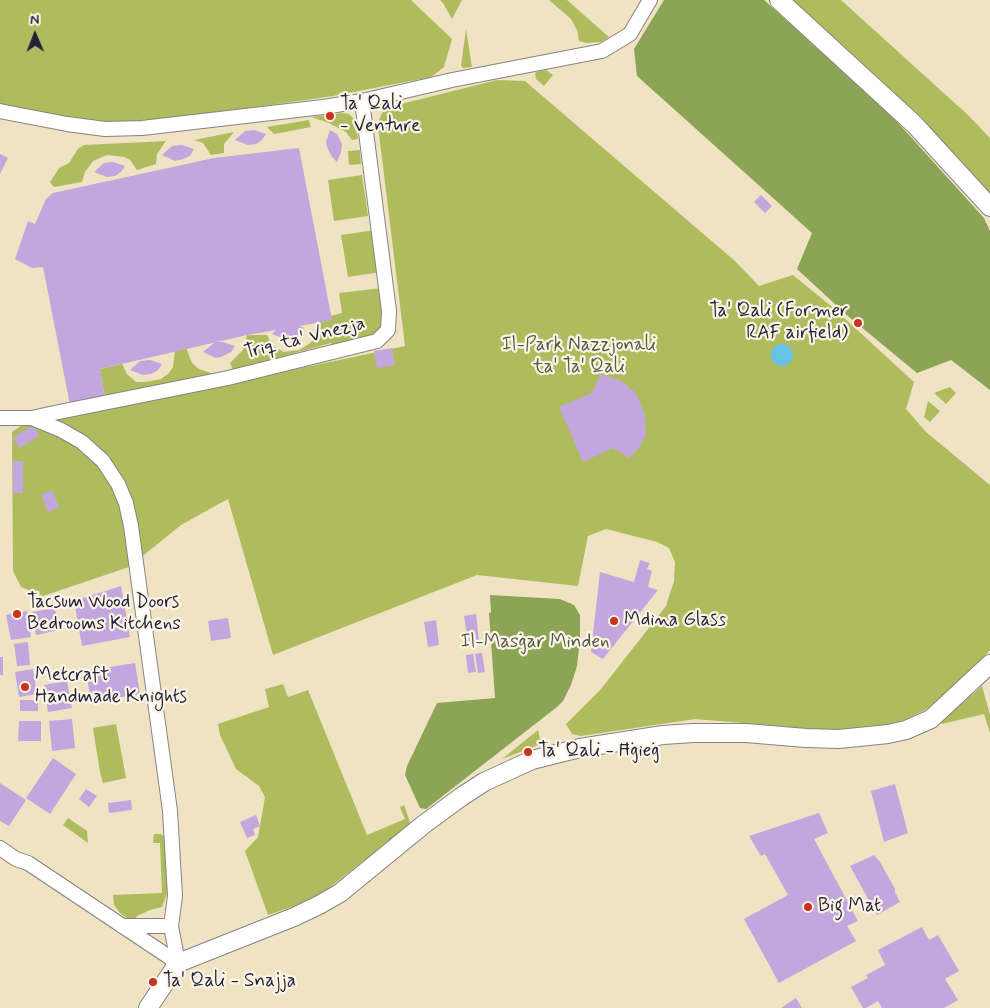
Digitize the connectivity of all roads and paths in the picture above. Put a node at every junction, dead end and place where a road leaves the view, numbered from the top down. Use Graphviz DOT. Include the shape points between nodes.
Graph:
graph roads {
  1 [pos="650,0"];
  2 [pos="779,0"];
  3 [pos="362,101"];
  4 [pos="0,111"];
  5 [pos="990,207"];
  6 [pos="0,418"];
  7 [pos="32,418"];
  8 [pos="990,664"];
  9 [pos="0,848"];
  10 [pos="122,926"];
  11 [pos="171,926"];
  12 [pos="178,962"];
  13 [pos="148,1008"];
  1 -- 3 [label="street" via="630,34 602,51"];
  2 -- 5 [label="main road" via="908,119"];
  3 -- 4 [label="street" via="142,128 105,129"];
  3 -- 7 [label="street, Triq ta' Vnezja" via="389,311 388,330 378,341 228,378"];
  6 -- 7 [label="street, Triq ta' Vnezja"];
  7 -- 11 [label="street" via="82,442 103,461 126,503 170,811 175,896"];
  8 -- 12 [label="main road" via="931,719 888,734 839,738 746,732 663,735 585,747 532,760 484,782 461,797 340,893 319,905"];
  9 -- 10 [label="street"];
  10 -- 11 [label="street"];
  10 -- 12 [label="street"];
  11 -- 12 [label="street"];
  12 -- 13 [label="main road"];
}
